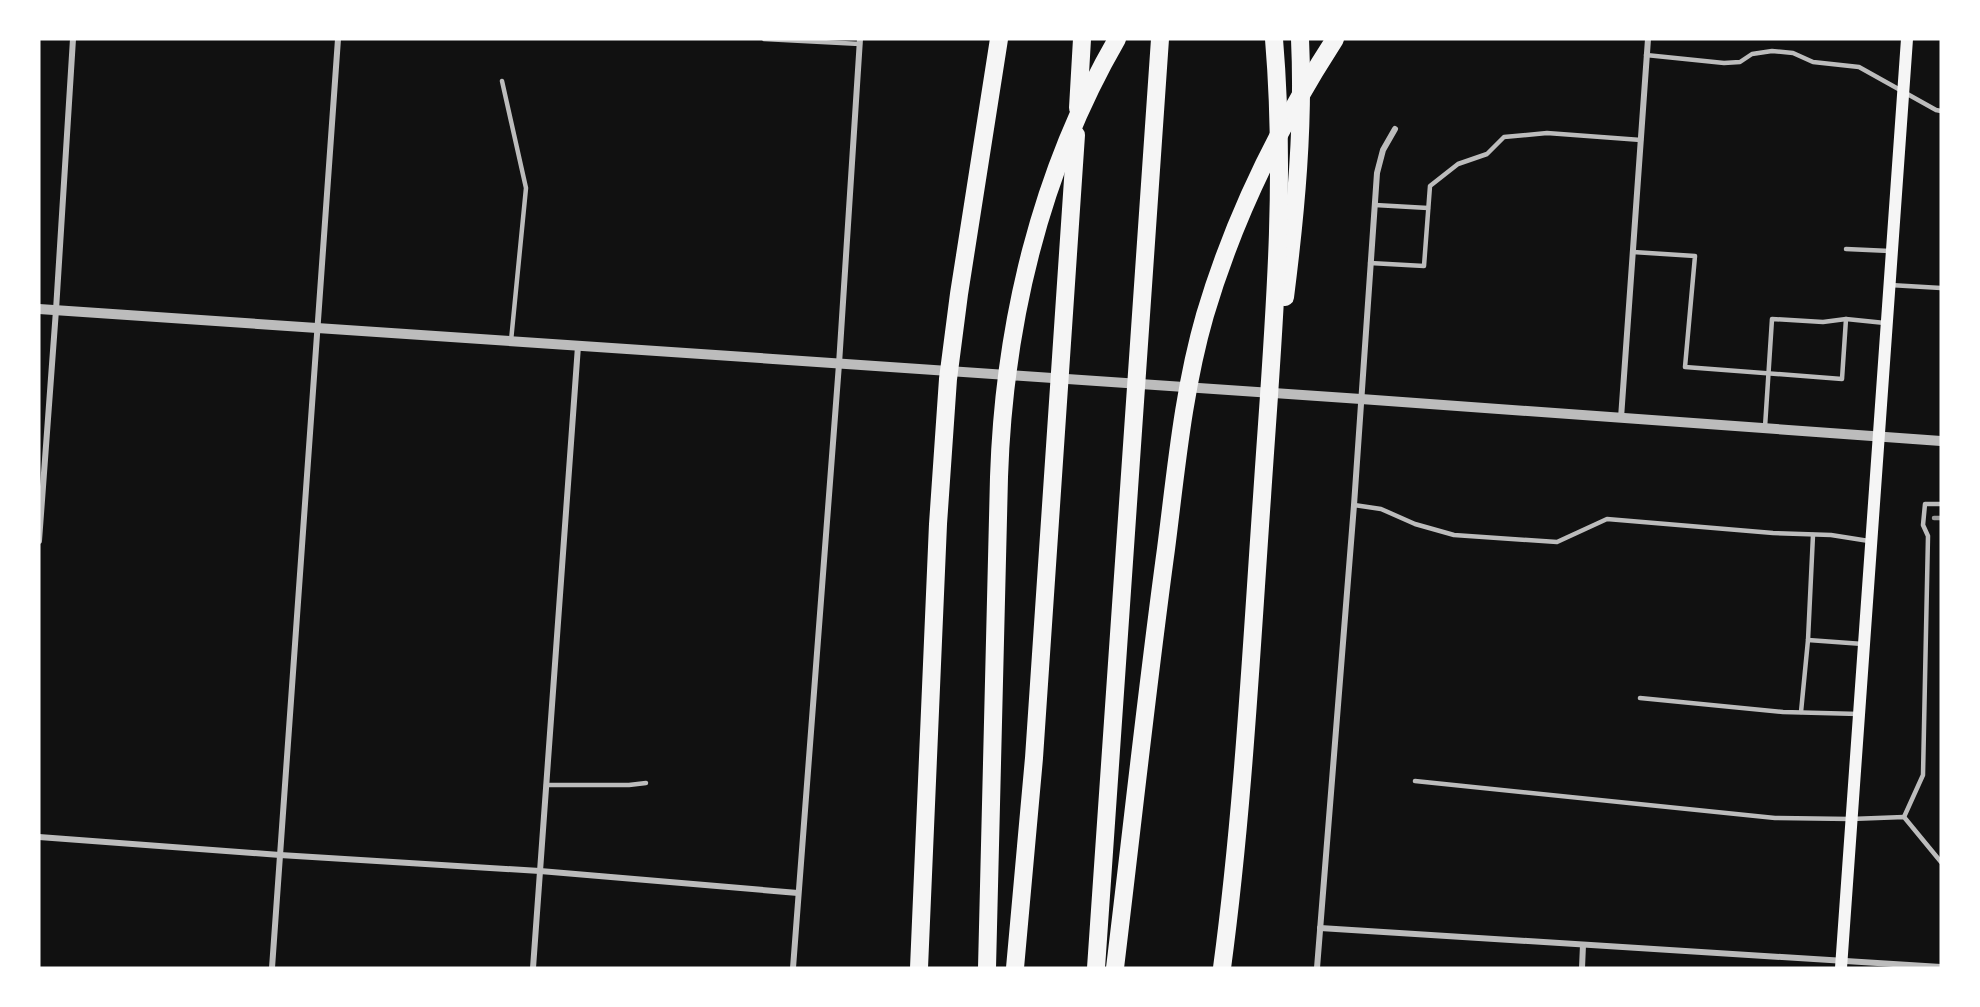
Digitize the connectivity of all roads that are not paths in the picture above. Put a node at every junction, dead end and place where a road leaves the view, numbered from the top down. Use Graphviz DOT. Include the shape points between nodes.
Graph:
graph roads {
  1 [pos="73,39"];
  2 [pos="338,39"];
  3 [pos="764,39"];
  4 [pos="987,39"];
  5 [pos="999,39"];
  6 [pos="1082,39"];
  7 [pos="1117,39"];
  8 [pos="1160,39"];
  9 [pos="1274,39"];
  10 [pos="1300,39"];
  11 [pos="1335,39"];
  12 [pos="1648,39"];
  13 [pos="1907,39"];
  14 [pos="860,42"];
  15 [pos="1647,55"];
  16 [pos="502,81"];
  17 [pos="1904,93"];
  18 [pos="1941,111"];
  19 [pos="1395,129"];
  20 [pos="1641,140"];
  21 [pos="1375,205"];
  22 [pos="1428,208"];
  23 [pos="1846,249"];
  24 [pos="1893,251"];
  25 [pos="1633,252"];
  26 [pos="1370,263"];
  27 [pos="1890,285"];
  28 [pos="1941,288"];
  29 [pos="959,294"];
  30 [pos="39,309"];
  31 [pos="56,310"];
  32 [pos="1846,319"];
  33 [pos="1888,323"];
  34 [pos="318,328"];
  35 [pos="511,341"];
  36 [pos="578,346"];
  37 [pos="839,364"];
  38 [pos="1769,374"];
  39 [pos="1361,399"];
  40 [pos="1621,419"];
  41 [pos="1765,429"];
  42 [pos="1880,438"];
  43 [pos="1941,441"];
  44 [pos="1264,456"];
  45 [pos="1941,504"];
  46 [pos="1354,505"];
  47 [pos="1813,535"];
  48 [pos="39,541"];
  49 [pos="1871,542"];
  50 [pos="1809,640"];
  51 [pos="1864,645"];
  52 [pos="1640,698"];
  53 [pos="1801,712"];
  54 [pos="1859,714"];
  55 [pos="1415,781"];
  56 [pos="646,783"];
  57 [pos="546,785"];
  58 [pos="1904,817"];
  59 [pos="1851,819"];
  60 [pos="39,837"];
  61 [pos="280,855"];
  62 [pos="1941,862"];
  63 [pos="540,871"];
  64 [pos="798,892"];
  65 [pos="1320,928"];
  66 [pos="1583,945"];
  67 [pos="1841,964"];
  68 [pos="272,968"];
  69 [pos="532,968"];
  70 [pos="793,968"];
  71 [pos="919,968"];
  72 [pos="987,968"];
  73 [pos="1015,968"];
  74 [pos="1095,968"];
  75 [pos="1115,968"];
  76 [pos="1222,968"];
  77 [pos="1317,968"];
  78 [pos="1582,968"];
  79 [pos="1941,968"];
  1 -- 31 [label="street"];
  2 -- 34 [label="street"];
  3 -- 14 [label="lane"];
  4 -- 29 [label="highway"];
  5 -- 29 [label="highway"];
  6 -- 73 [label="highway" via="1034,758"];
  7 -- 72 [label="highway" via="1082,106 1036,229 1006,373 999,477"];
  8 -- 74 [label="highway"];
  9 -- 44 [label="highway" via="1279,194"];
  10 -- 44 [label="highway" via="1301,125 1295,212"];
  11 -- 75 [label="highway" via="1286,121 1253,188 1224,258 1191,373"];
  12 -- 15 [label="street"];
  13 -- 17 [label="main road"];
  14 -- 37 [label="street"];
  15 -- 17 [label="lane" via="1740,63 1752,54 1793,53 1813,62 1859,67"];
  15 -- 20 [label="street"];
  16 -- 35 [label="lane" via="526,188"];
  17 -- 18 [label="lane"];
  17 -- 24 [label="main road"];
  19 -- 21 [label="street" via="1383,150"];
  20 -- 22 [label="lane" via="1547,133 1504,137 1487,154 1458,164 1430,186"];
  20 -- 25 [label="street"];
  21 -- 22 [label="lane"];
  21 -- 26 [label="street"];
  22 -- 26 [label="lane" via="1424,266"];
  23 -- 24 [label="lane"];
  24 -- 27 [label="main road"];
  25 -- 38 [label="lane" via="1695,256 1685,368"];
  25 -- 40 [label="street"];
  26 -- 39 [label="street"];
  27 -- 28 [label="lane"];
  27 -- 33 [label="main road"];
  29 -- 71 [label="highway" via="942,447"];
  30 -- 31 [label="street"];
  31 -- 34 [label="street"];
  31 -- 48 [label="street"];
  32 -- 33 [label="lane"];
  32 -- 38 [label="lane" via="1772,319"];
  32 -- 38 [label="lane" via="1842,379"];
  33 -- 42 [label="main road"];
  34 -- 35 [label="street"];
  34 -- 61 [label="street"];
  35 -- 36 [label="street"];
  36 -- 37 [label="street"];
  36 -- 57 [label="street"];
  37 -- 39 [label="street"];
  37 -- 64 [label="street"];
  38 -- 41 [label="lane"];
  39 -- 40 [label="street"];
  39 -- 46 [label="street"];
  40 -- 41 [label="street"];
  41 -- 42 [label="street"];
  42 -- 43 [label="street"];
  42 -- 49 [label="main road"];
  44 -- 76 [label="highway" via="1239,826"];
  45 -- 58 [label="lane" via="1925,504 1923,525 1928,536 1923,775"];
  46 -- 47 [label="lane" via="1381,508 1415,524 1454,535 1557,542 1607,519"];
  46 -- 65 [label="street"];
  47 -- 49 [label="lane"];
  47 -- 50 [label="lane"];
  49 -- 51 [label="main road"];
  50 -- 51 [label="lane"];
  50 -- 53 [label="lane"];
  51 -- 54 [label="main road"];
  52 -- 53 [label="lane"];
  53 -- 54 [label="lane"];
  54 -- 59 [label="main road"];
  55 -- 59 [label="lane" via="1775,818"];
  56 -- 57 [label="lane"];
  57 -- 63 [label="street"];
  58 -- 59 [label="lane"];
  58 -- 62 [label="lane"];
  59 -- 67 [label="main road"];
  60 -- 61 [label="street"];
  61 -- 63 [label="street"];
  61 -- 68 [label="street"];
  63 -- 64 [label="street"];
  63 -- 69 [label="street"];
  64 -- 70 [label="street"];
  65 -- 66 [label="street"];
  65 -- 77 [label="street"];
  66 -- 67 [label="street"];
  66 -- 78 [label="street"];
  67 -- 79 [label="street"];
}
